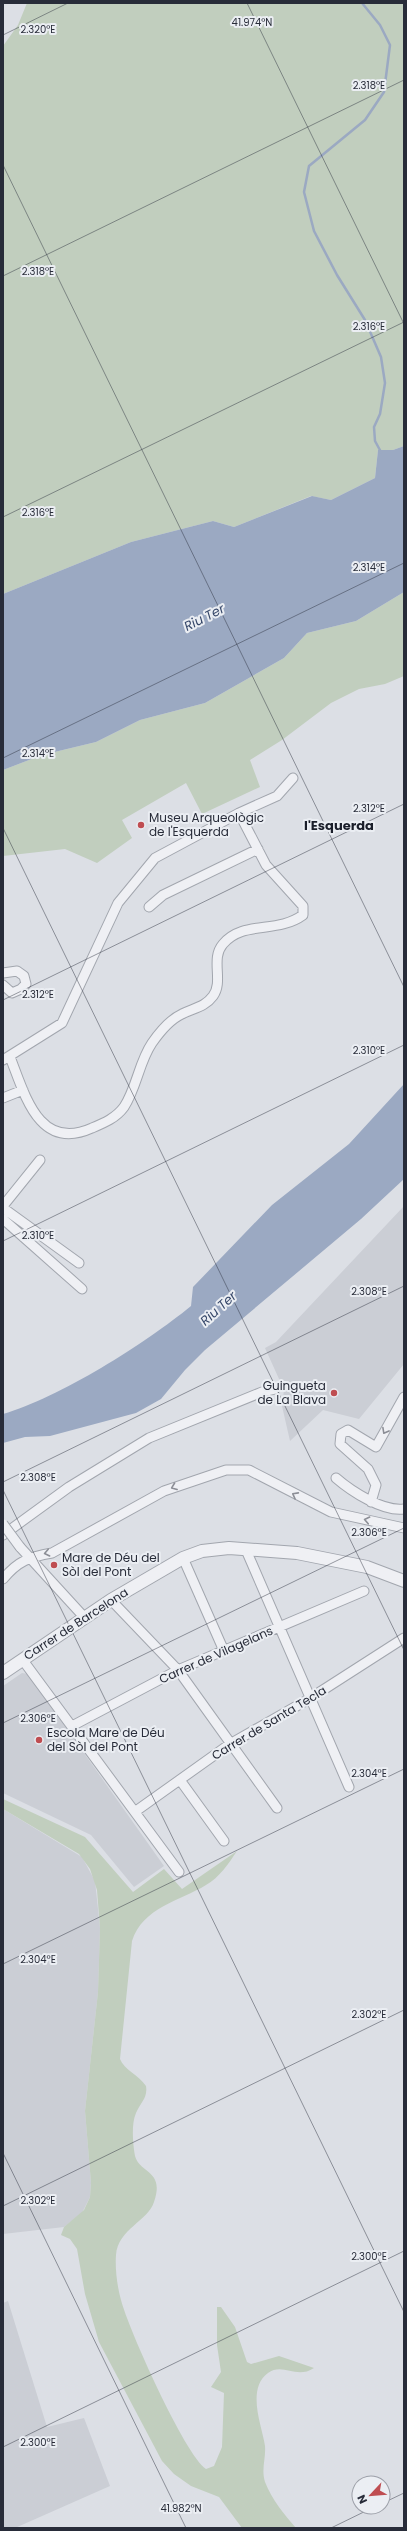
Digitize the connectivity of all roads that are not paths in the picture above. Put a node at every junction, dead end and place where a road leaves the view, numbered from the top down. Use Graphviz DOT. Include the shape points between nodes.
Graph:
graph roads {
  1 [pos="293,778"];
  2 [pos="239,813"];
  3 [pos="258,849"];
  4 [pos="149,907"];
  5 [pos="3,973"];
  6 [pos="3,985"];
  7 [pos="7,1058"];
  8 [pos="23,1090"];
  9 [pos="3,1098"];
  10 [pos="40,1160"];
  11 [pos="3,1207"];
  12 [pos="3,1220"];
  13 [pos="79,1263"];
  14 [pos="82,1289"];
  15 [pos="275,1388"];
  16 [pos="404,1397"];
  17 [pos="336,1478"];
  18 [pos="371,1502"];
  19 [pos="404,1509"];
  20 [pos="3,1524"];
  21 [pos="404,1528"];
  22 [pos="3,1535"];
  23 [pos="246,1550"];
  24 [pos="29,1558"];
  25 [pos="183,1558"];
  26 [pos="3,1578"];
  27 [pos="404,1581"];
  28 [pos="364,1591"];
  29 [pos="111,1600"];
  30 [pos="84,1617"];
  31 [pos="279,1628"];
  32 [pos="404,1638"];
  33 [pos="224,1651"];
  34 [pos="22,1659"];
  35 [pos="178,1670"];
  36 [pos="3,1673"];
  37 [pos="310,1699"];
  38 [pos="72,1726"];
  39 [pos="230,1744"];
  40 [pos="180,1780"];
  41 [pos="349,1787"];
  42 [pos="277,1808"];
  43 [pos="136,1811"];
  44 [pos="224,1841"];
  45 [pos="179,1872"];
  1 -- 2 [label="street" via="276,796"];
  2 -- 3 [label="street"];
  2 -- 7 [label="street" via="155,858 118,903 62,1023"];
  3 -- 4 [label="street" via="163,895"];
  3 -- 8 [label="street" via="266,865 303,906 303,915 286,925 240,931 222,945 217,956 218,984 214,995 197,1008 181,1014 162,1030 151,1044 134,1090 123,1108 112,1118 77,1134 62,1134 47,1129"];
  5 -- 6 [label="street" via="17,971 24,976 26,984 21,990 12,993"];
  7 -- 8 [label="street"];
  8 -- 9 [label="street"];
  10 -- 11 [label="street"];
  11 -- 13 [label="street"];
  12 -- 14 [label="street"];
  15 -- 22 [label="street" via="149,1438 69,1488"];
  16 -- 18 [label="street, one-way" via="376,1447 348,1430 341,1434 340,1444 368,1469 376,1484"];
  17 -- 18 [label="street" via="351,1491"];
  18 -- 19 [label="street"];
  20 -- 24 [label="street, bridge"];
  21 -- 24 [label="street, one-way" via="331,1512 249,1470 226,1470 164,1491 52,1553"];
  23 -- 25 [label="street, Carrer de Barcelona" via="209,1550"];
  23 -- 27 [label="street, Carrer de Barcelona" via="297,1553 367,1566"];
  23 -- 31 [label="street"];
  24 -- 26 [label="street" via="15,1565"];
  24 -- 30 [label="street"];
  25 -- 29 [label="street, Carrer de Barcelona"];
  25 -- 33 [label="street"];
  28 -- 31 [label="street, Carrer de Vilagelans"];
  29 -- 30 [label="street, Carrer de Barcelona"];
  29 -- 35 [label="street"];
  30 -- 34 [label="street, Carrer de Barcelona"];
  31 -- 33 [label="street, Carrer de Vilagelans"];
  31 -- 37 [label="street"];
  32 -- 37 [label="street, Carrer de Santa Tecla"];
  33 -- 35 [label="street, Carrer de Vilagelans"];
  34 -- 36 [label="street, Carrer de Barcelona"];
  34 -- 38 [label="street"];
  35 -- 38 [label="street, Carrer de Vilagelans"];
  35 -- 39 [label="street"];
  37 -- 39 [label="street, Carrer de Santa Tecla"];
  37 -- 41 [label="street"];
  38 -- 43 [label="street"];
  39 -- 40 [label="street, Carrer de Santa Tecla"];
  39 -- 42 [label="street"];
  40 -- 43 [label="street, Carrer de Santa Tecla"];
  40 -- 44 [label="street"];
  43 -- 45 [label="street"];
}
